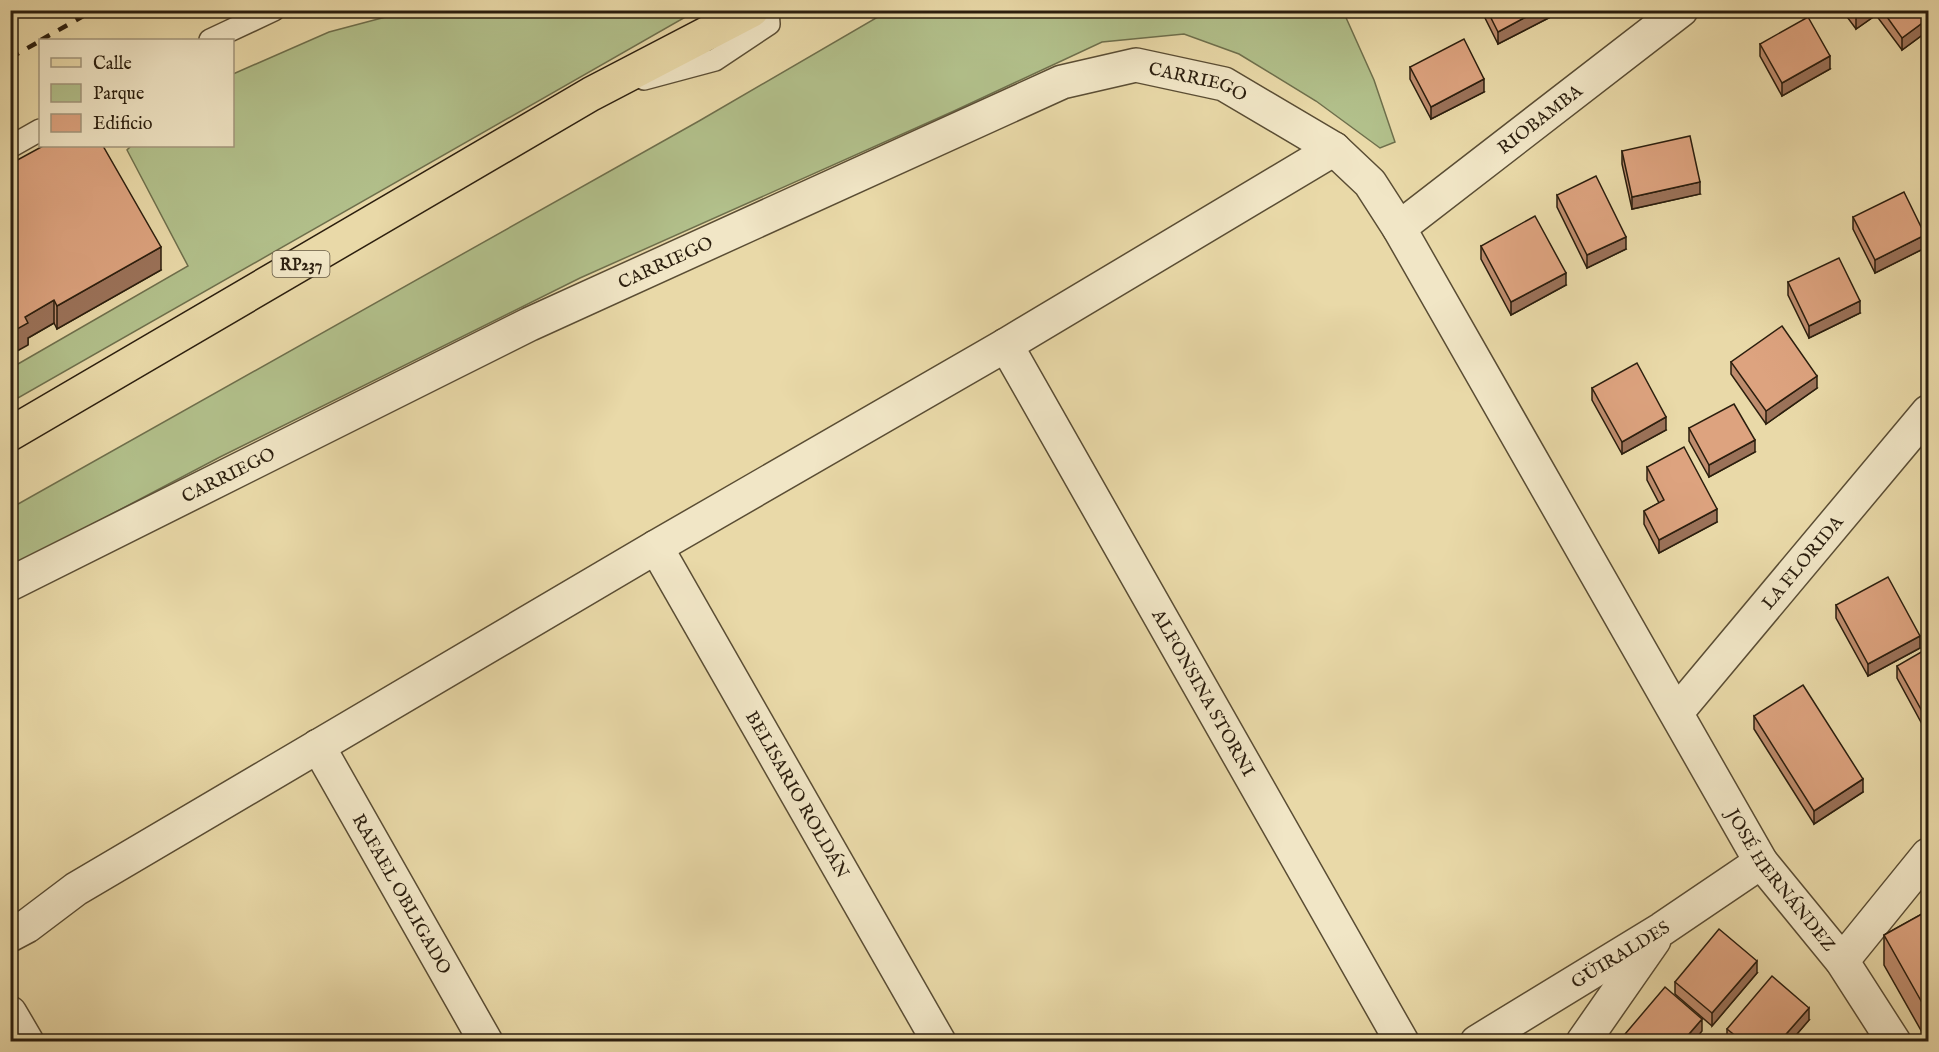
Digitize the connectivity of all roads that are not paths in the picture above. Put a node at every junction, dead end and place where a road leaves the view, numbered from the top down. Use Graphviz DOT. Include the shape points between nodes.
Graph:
graph roads {
  1 [pos="274,10"];
  2 [pos="752,10"];
  3 [pos="768,10"];
  4 [pos="1681,10"];
  5 [pos="212,39"];
  6 [pos="591,94"];
  7 [pos="39,131"];
  8 [pos="10,147"];
  9 [pos="1334,149"];
  10 [pos="1399,228"];
  11 [pos="1006,345"];
  12 [pos="1929,412"];
  13 [pos="10,434"];
  14 [pos="656,547"];
  15 [pos="10,584"];
  16 [pos="1677,712"];
  17 [pos="318,746"];
  18 [pos="1929,855"];
  19 [pos="1761,862"];
  20 [pos="1662,929"];
  21 [pos="10,935"];
  22 [pos="1842,962"];
  23 [pos="10,1013"];
  24 [pos="1885,1037"];
  25 [pos="27,1041"];
  26 [pos="486,1041"];
  27 [pos="939,1041"];
  28 [pos="1402,1041"];
  29 [pos="1478,1041"];
  30 [pos="1583,1041"];
  1 -- 5 [label="lane"];
  2 -- 6 [label="main road, RP237"];
  3 -- 6 [label="lane" via="769,24 715,60"];
  4 -- 10 [label="street, RIOBAMBA"];
  6 -- 13 [label="main road, RP237"];
  7 -- 8 [label="lane"];
  9 -- 10 [label="street, CARRIEGO" via="1370,183"];
  9 -- 11 [label="street"];
  9 -- 15 [label="street, CARRIEGO" via="1224,84 1136,66 1062,82 530,324"];
  10 -- 16 [label="street, JOSÉ HERNÁNDEZ"];
  11 -- 14 [label="street"];
  11 -- 28 [label="street, ALFONSINA STORNI"];
  12 -- 16 [label="street, LA FLORIDA"];
  14 -- 17 [label="street"];
  14 -- 27 [label="street, BELISARIO ROLDÁN"];
  16 -- 19 [label="street, JOSÉ HERNÁNDEZ"];
  17 -- 21 [label="street" via="76,889"];
  17 -- 26 [label="street, RAFAEL OBLIGADO"];
  18 -- 22 [label="street"];
  19 -- 20 [label="street, GÜIRALDES"];
  19 -- 22 [label="street, JOSÉ HERNÁNDEZ"];
  20 -- 29 [label="street, GÜIRALDES"];
  20 -- 30 [label="street"];
  22 -- 24 [label="street, JOSÉ HERNÁNDEZ"];
  23 -- 25 [label="street"];
}
